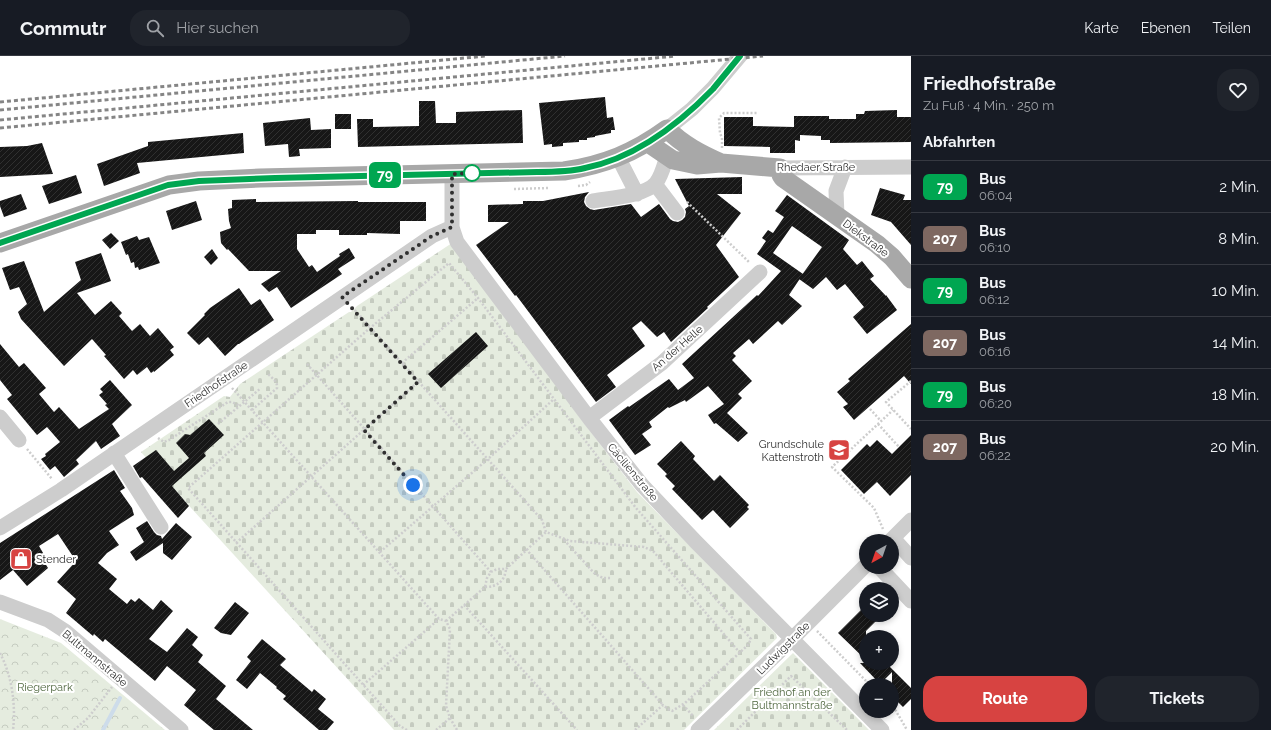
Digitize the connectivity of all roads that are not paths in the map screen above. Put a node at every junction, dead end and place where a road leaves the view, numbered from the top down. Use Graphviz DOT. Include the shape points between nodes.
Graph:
graph roads {
  1 [pos="740,56"];
  2 [pos="667,129"];
  3 [pos="648,143"];
  4 [pos="667,156"];
  5 [pos="721,156"];
  6 [pos="618,157"];
  7 [pos="845,167"];
  8 [pos="911,167"];
  9 [pos="780,168"];
  10 [pos="452,174"];
  11 [pos="655,184"];
  12 [pos="637,194"];
  13 [pos="593,201"];
  14 [pos="677,213"];
  15 [pos="837,216"];
  16 [pos="452,227"];
  17 [pos="0,243"];
  18 [pos="760,272"];
  19 [pos="911,279"];
  20 [pos="0,417"];
  21 [pos="589,418"];
  22 [pos="19,440"];
  23 [pos="114,453"];
  24 [pos="911,520"];
  25 [pos="161,527"];
  26 [pos="0,528"];
  27 [pos="894,534"];
  28 [pos="899,547"];
  29 [pos="911,558"];
  30 [pos="859,572"];
  31 [pos="886,574"];
  32 [pos="911,601"];
  33 [pos="0,602"];
  34 [pos="792,639"];
  35 [pos="181,730"];
  36 [pos="698,730"];
  37 [pos="882,730"];
  1 -- 2 [label="street" via="713,88"];
  2 -- 3 [label="main road"];
  2 -- 5 [label="main road, Rhedaer Straße" via="700,153"];
  3 -- 4 [label="main road, Rhedaer Straße"];
  3 -- 6 [label="main road"];
  4 -- 5 [label="main road, Rhedaer Straße" via="673,160 696,165"];
  4 -- 11 [label="street"];
  5 -- 9 [label="main road, Rhedaer Straße"];
  6 -- 10 [label="main road" via="586,168 564,172"];
  6 -- 12 [label="street"];
  7 -- 8 [label="street, Rhedaer Straße"];
  7 -- 9 [label="street, Rhedaer Straße"];
  7 -- 15 [label="street, Diekstraße" via="836,191"];
  9 -- 15 [label="main road, Diekstraße" via="784,178"];
  10 -- 16 [label="street, Cäcilienstraße"];
  10 -- 17 [label="main road" via="219,179 168,185"];
  11 -- 12 [label="street"];
  11 -- 14 [label="street"];
  12 -- 13 [label="street"];
  15 -- 19 [label="main road, Diekstraße" via="877,244"];
  16 -- 21 [label="street, Cäcilienstraße" via="457,242"];
  16 -- 23 [label="street, Friedhofstraße" via="432,236"];
  18 -- 21 [label="street, An der Helle" via="662,363"];
  20 -- 22 [label="street"];
  21 -- 34 [label="street, Cäcilienstraße" via="642,485"];
  23 -- 25 [label="street"];
  23 -- 26 [label="street, Friedhofstraße"];
  24 -- 27 [label="street"];
  28 -- 29 [label="street"];
  30 -- 34 [label="street, Ludwigstraße"];
  31 -- 32 [label="street"];
  33 -- 35 [label="street, Bultmannstraße" via="48,620 65,631"];
  34 -- 36 [label="street, Ludwigstraße"];
  34 -- 37 [label="street, Cäcilienstraße"];
}
